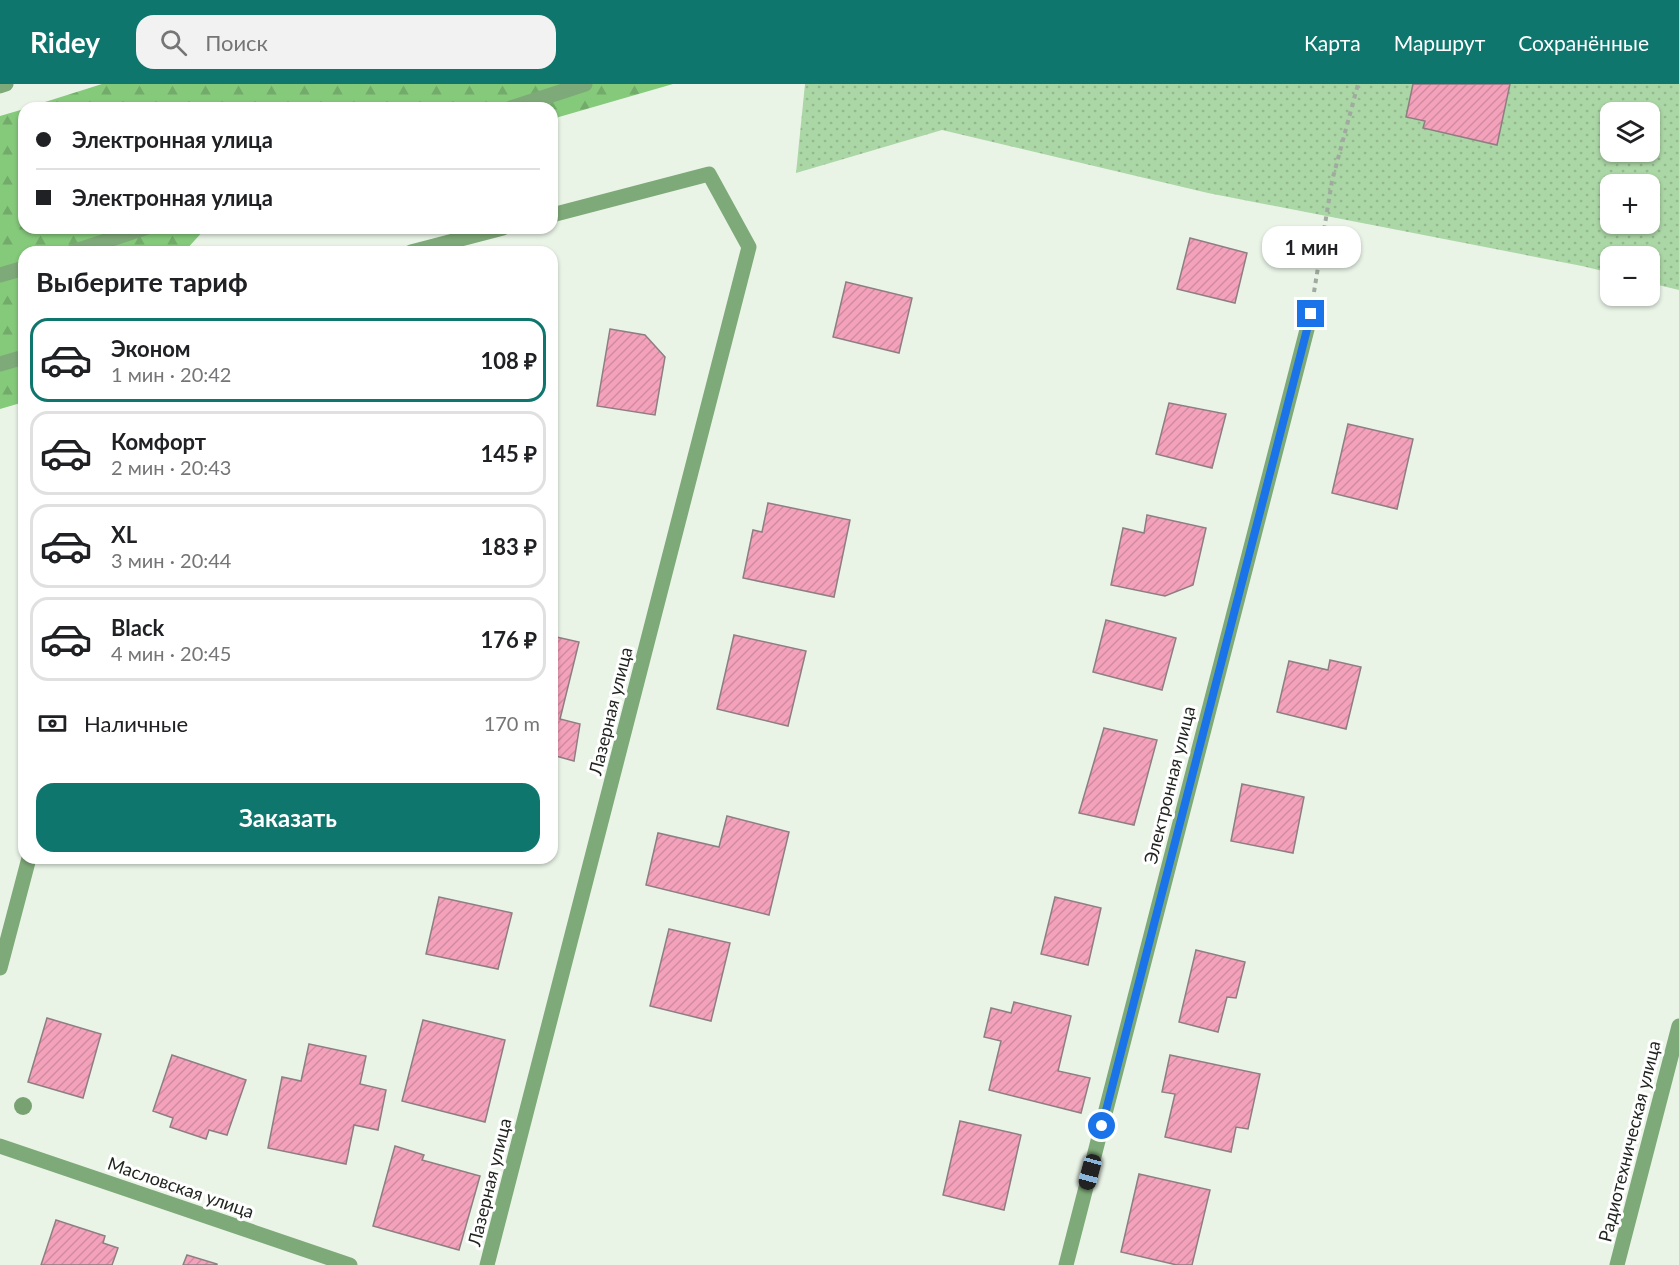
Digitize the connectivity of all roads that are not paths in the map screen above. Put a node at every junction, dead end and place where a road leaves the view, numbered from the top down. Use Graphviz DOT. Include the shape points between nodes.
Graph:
graph roads {
  1 [pos="6,84"];
  2 [pos="585,84"];
  3 [pos="0,86"];
  4 [pos="530,102"];
  5 [pos="558,213"];
  6 [pos="127,234"];
  7 [pos="480,234"];
  8 [pos="90,246"];
  9 [pos="434,246"];
  10 [pos="18,270"];
  11 [pos="0,275"];
  12 [pos="1311,314"];
  13 [pos="18,359"];
  14 [pos="0,364"];
  15 [pos="26,864"];
  16 [pos="0,968"];
  17 [pos="1679,1026"];
  18 [pos="0,1146"];
  19 [pos="350,1265"];
  20 [pos="487,1265"];
  21 [pos="1066,1265"];
  22 [pos="1617,1265"];
  1 -- 3 [label="street"];
  2 -- 4 [label="street"];
  5 -- 20 [label="street, Лазерная улица" via="709,174 749,247"];
  6 -- 8 [label="street"];
  7 -- 9 [label="street"];
  10 -- 11 [label="street"];
  12 -- 21 [label="street, Электронная улица"];
  13 -- 14 [label="street"];
  15 -- 16 [label="street"];
  17 -- 22 [label="street, Радиотехническая улица"];
  18 -- 19 [label="street, Масловская улица"];
}
